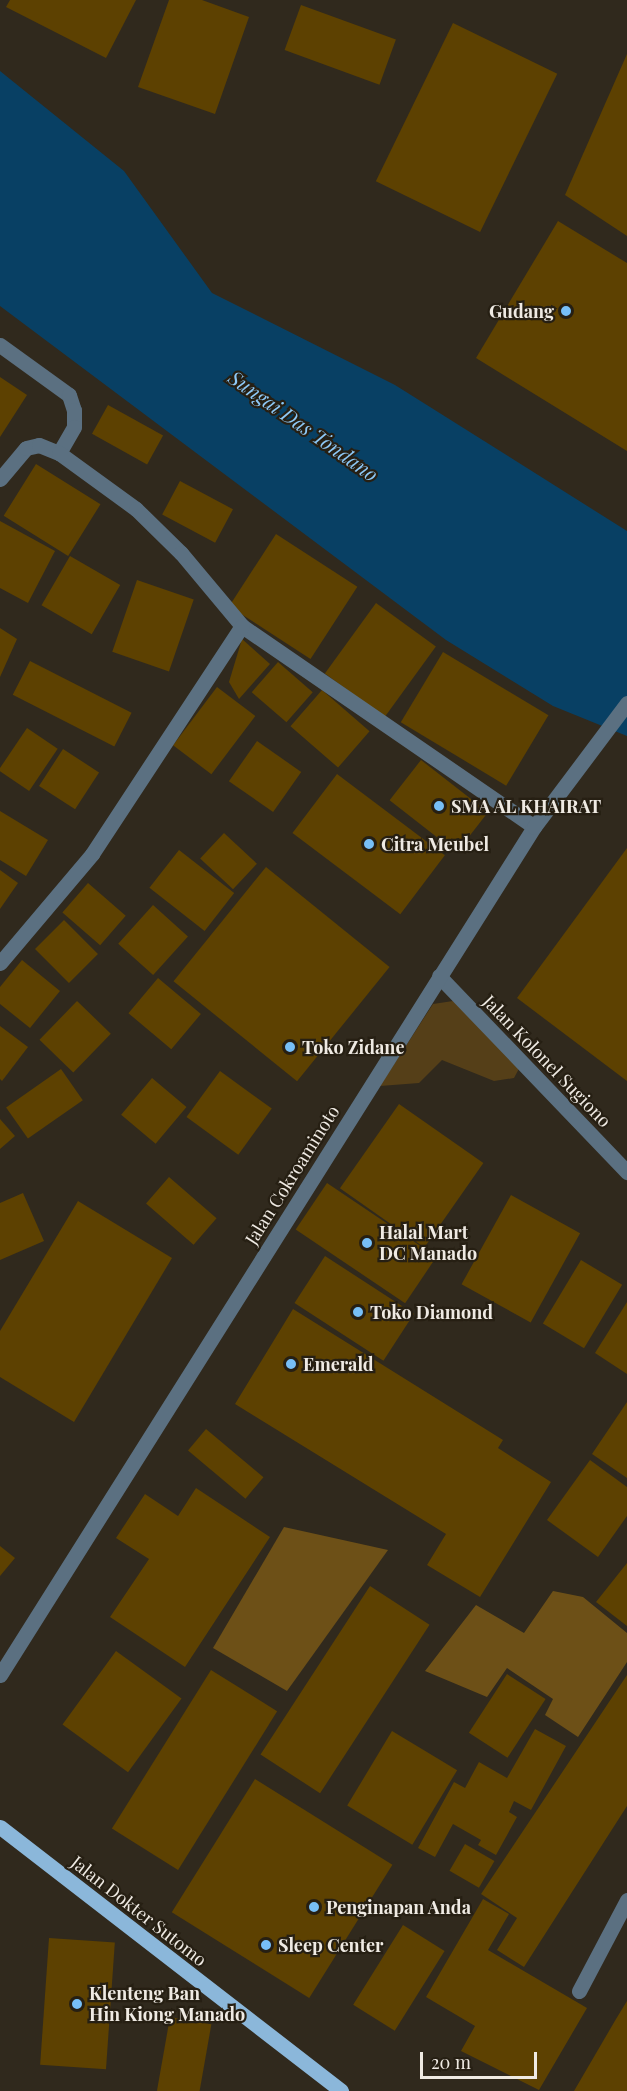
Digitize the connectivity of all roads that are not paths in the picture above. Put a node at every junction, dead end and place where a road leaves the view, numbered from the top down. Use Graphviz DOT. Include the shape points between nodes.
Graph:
graph roads {
  1 [pos="0,345"];
  2 [pos="59,453"];
  3 [pos="0,479"];
  4 [pos="242,626"];
  5 [pos="627,703"];
  6 [pos="534,827"];
  7 [pos="0,963"];
  8 [pos="439,976"];
  9 [pos="627,1172"];
  10 [pos="0,1675"];
  11 [pos="0,1827"];
  12 [pos="627,1900"];
  13 [pos="579,1991"];
  14 [pos="341,2091"];
  1 -- 2 [label="street" via="69,395 75,410 74,427"];
  2 -- 3 [label="street" via="39,445 26,447"];
  2 -- 4 [label="street" via="136,509 181,553"];
  4 -- 6 [label="street"];
  4 -- 7 [label="street" via="92,854"];
  5 -- 6 [label="street, Jalan Cokroaminoto"];
  6 -- 8 [label="street, Jalan Cokroaminoto"];
  8 -- 9 [label="street, Jalan Kolonel Sugiono"];
  8 -- 10 [label="street, Jalan Cokroaminoto"];
  11 -- 14 [label="main road, Jalan Dokter Sutomo"];
  12 -- 13 [label="street"];
}
